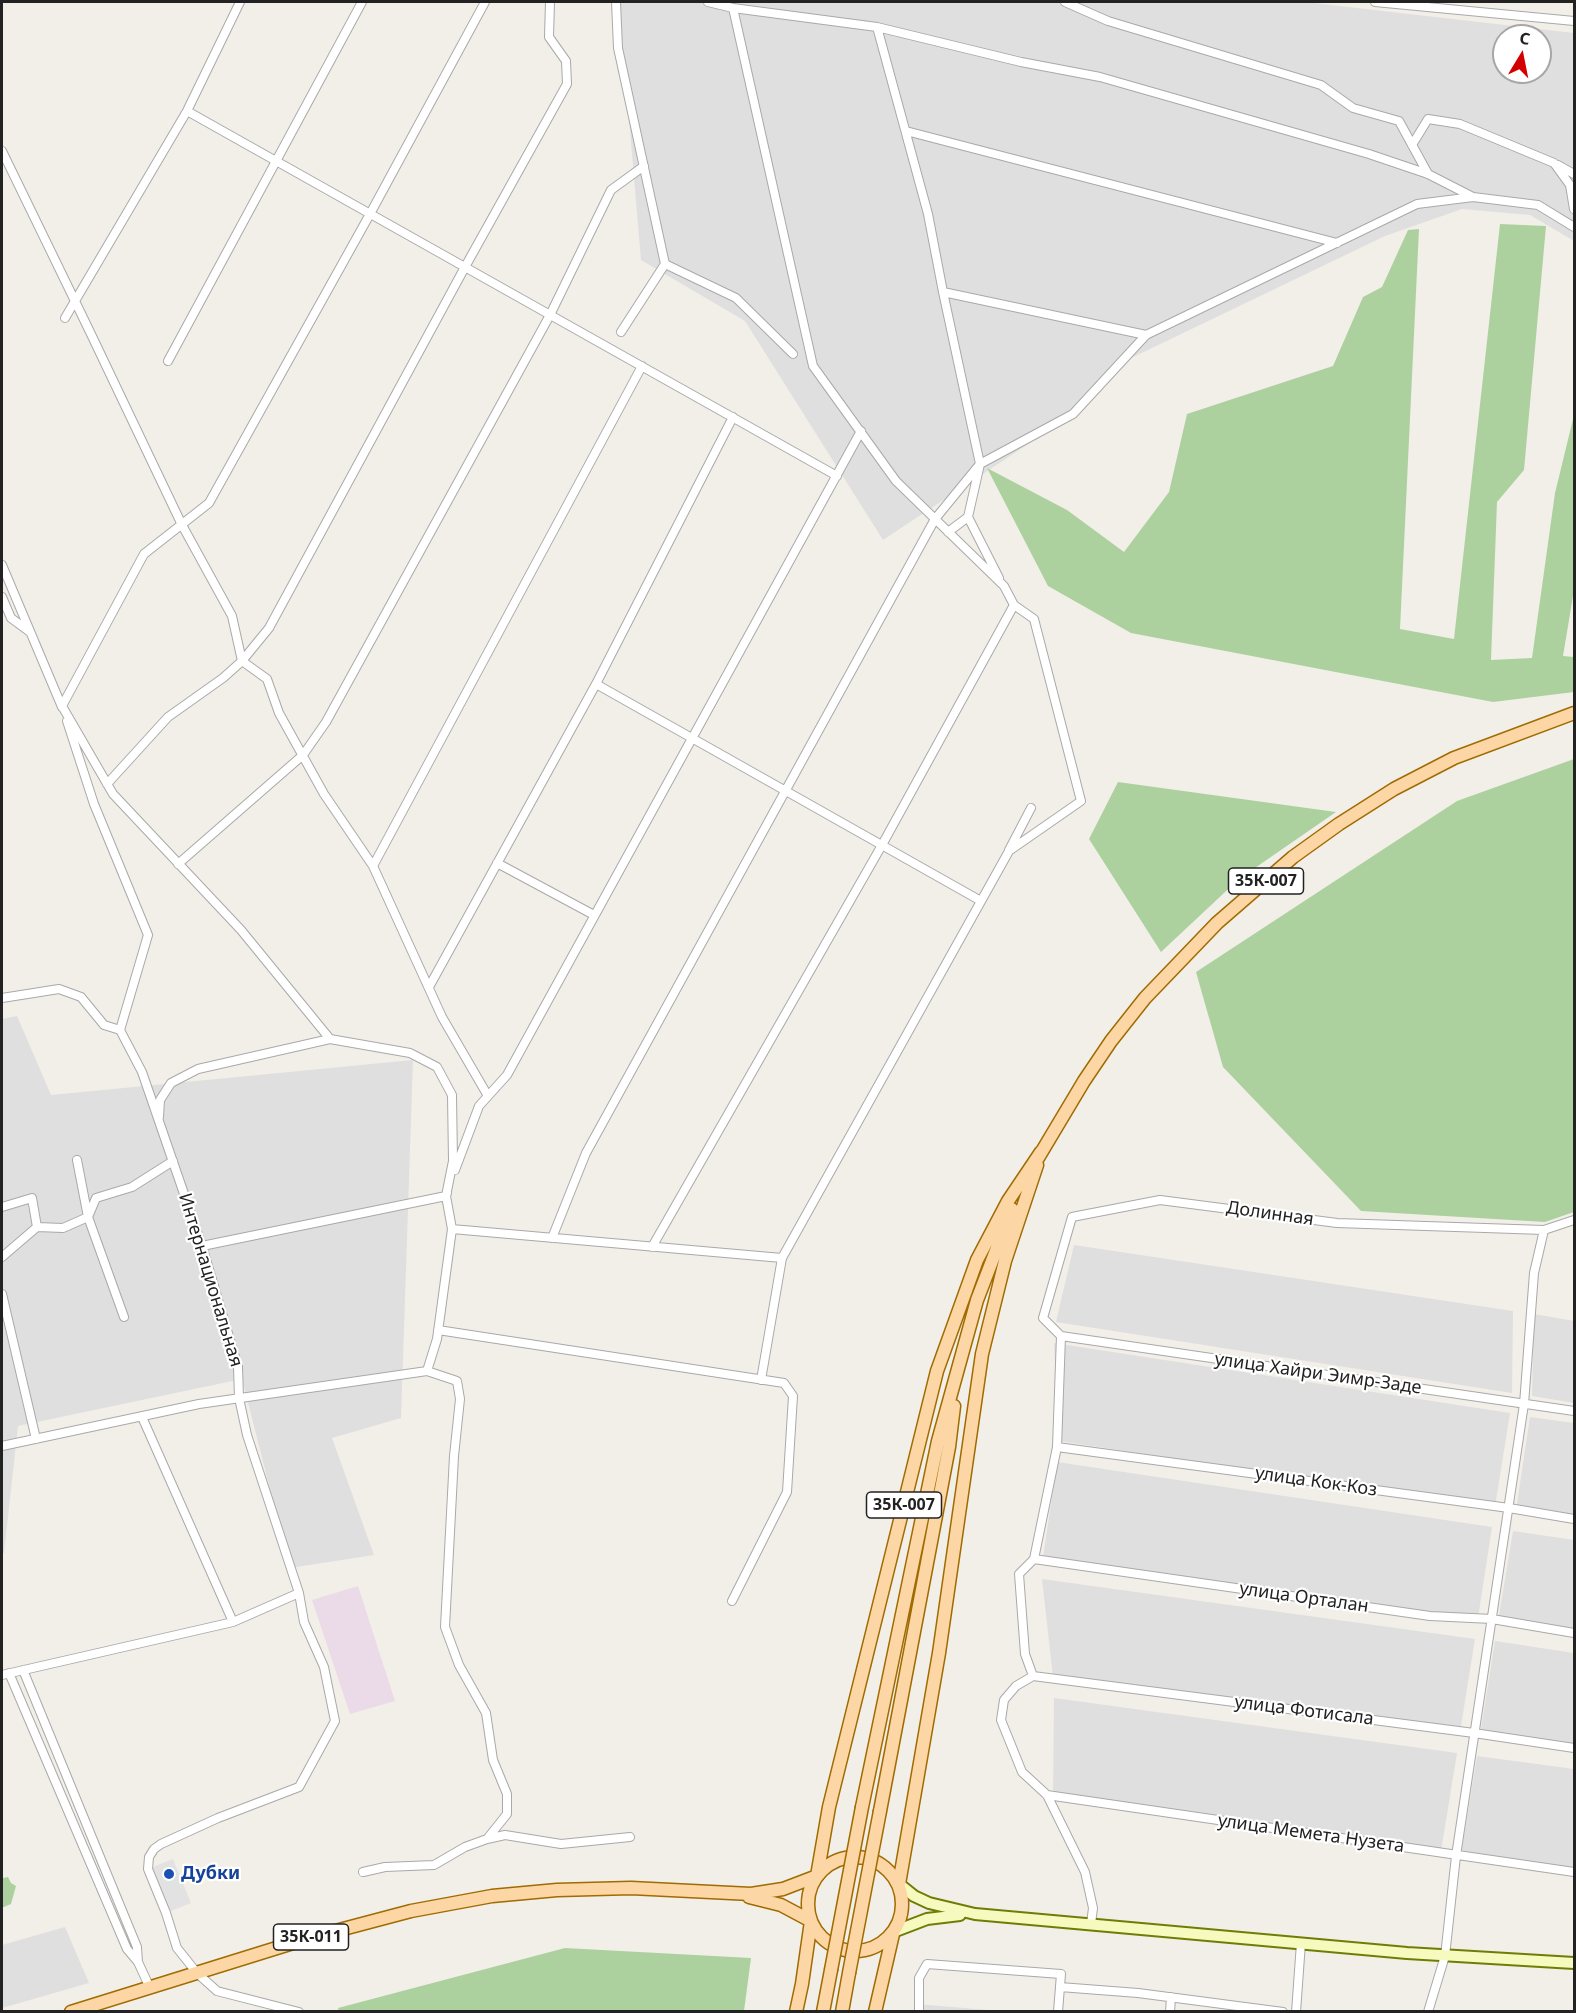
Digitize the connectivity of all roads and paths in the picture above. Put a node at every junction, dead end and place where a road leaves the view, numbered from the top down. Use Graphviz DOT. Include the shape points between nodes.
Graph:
graph roads {
  1 [pos="240,2"];
  2 [pos="362,2"];
  3 [pos="485,2"];
  4 [pos="550,2"];
  5 [pos="616,2"];
  6 [pos="708,2"];
  7 [pos="1065,2"];
  8 [pos="1375,2"];
  9 [pos="733,8"];
  10 [pos="1575,21"];
  11 [pos="878,27"];
  12 [pos="187,111"];
  13 [pos="906,130"];
  14 [pos="1412,145"];
  15 [pos="2,151"];
  16 [pos="276,161"];
  17 [pos="1554,163"];
  18 [pos="644,166"];
  19 [pos="1428,174"];
  20 [pos="1575,174"];
  21 [pos="1473,197"];
  22 [pos="1575,211"];
  23 [pos="370,214"];
  24 [pos="1573,226"];
  25 [pos="1337,243"];
  26 [pos="665,264"];
  27 [pos="465,267"];
  28 [pos="943,292"];
  29 [pos="75,301"];
  30 [pos="550,315"];
  31 [pos="65,318"];
  32 [pos="621,332"];
  33 [pos="1146,335"];
  34 [pos="793,354"];
  35 [pos="168,360"];
  36 [pos="642,366"];
  37 [pos="733,417"];
  38 [pos="861,431"];
  39 [pos="980,464"];
  40 [pos="837,476"];
  41 [pos="968,517"];
  42 [pos="935,519"];
  43 [pos="182,525"];
  44 [pos="948,532"];
  45 [pos="2,564"];
  46 [pos="2,597"];
  47 [pos="1014,605"];
  48 [pos="31,633"];
  49 [pos="242,661"];
  50 [pos="596,684"];
  51 [pos="62,706"];
  52 [pos="1575,713"];
  53 [pos="692,738"];
  54 [pos="303,755"];
  55 [pos="107,784"];
  56 [pos="786,791"];
  57 [pos="1031,808"];
  58 [pos="882,844"];
  59 [pos="1009,851"];
  60 [pos="498,863"];
  61 [pos="178,864"];
  62 [pos="373,866"];
  63 [pos="981,900"];
  64 [pos="594,915"];
  65 [pos="429,987"];
  66 [pos="2,998"];
  67 [pos="120,1030"];
  68 [pos="330,1039"];
  69 [pos="488,1096"];
  70 [pos="159,1122"];
  71 [pos="1041,1152"];
  72 [pos="77,1160"];
  73 [pos="173,1161"];
  74 [pos="446,1196"];
  75 [pos="2,1207"];
  76 [pos="88,1217"];
  77 [pos="1575,1220"];
  78 [pos="37,1227"];
  79 [pos="452,1230"];
  80 [pos="1544,1230"];
  81 [pos="552,1238"];
  82 [pos="202,1246"];
  83 [pos="652,1247"];
  84 [pos="2,1257"];
  85 [pos="782,1258"];
  86 [pos="2,1294"];
  87 [pos="124,1317"];
  88 [pos="438,1330"];
  89 [pos="1061,1336"];
  90 [pos="960,1363"];
  91 [pos="427,1371"];
  92 [pos="761,1380"];
  93 [pos="239,1398"];
  94 [pos="1524,1404"];
  95 [pos="1575,1411"];
  96 [pos="142,1417"];
  97 [pos="36,1439"];
  98 [pos="2,1446"];
  99 [pos="1057,1447"];
  100 [pos="1509,1508"];
  101 [pos="1575,1519"];
  102 [pos="1034,1559"];
  103 [pos="299,1593"];
  104 [pos="732,1601"];
  105 [pos="1492,1619"];
  106 [pos="233,1622"];
  107 [pos="1575,1633"];
  108 [pos="23,1670"];
  109 [pos="5,1674"];
  110 [pos="1033,1676"];
  111 [pos="1474,1733"];
  112 [pos="1575,1748"];
  113 [pos="1047,1795"];
  114 [pos="630,1837"];
  115 [pos="487,1839"];
  116 [pos="1456,1856"];
  117 [pos="363,1872"];
  118 [pos="1575,1872"];
  119 [pos="817,1876"];
  120 [pos="899,1884"];
  121 [pos="734,1894"];
  122 [pos="975,1914"];
  123 [pos="811,1921"];
  124 [pos="1091,1924"];
  125 [pos="893,1932"];
  126 [pos="1301,1944"];
  127 [pos="1445,1956"];
  128 [pos="138,1962"];
  129 [pos="1575,1963"];
  130 [pos="197,1973"];
  131 [pos="150,1988"];
  132 [pos="1060,1988"];
  133 [pos="1171,1998"];
  134 [pos="71,2012"];
  135 [pos="300,2012"];
  136 [pos="796,2012"];
  137 [pos="823,2012"];
  138 [pos="842,2012"];
  139 [pos="875,2012"];
  140 [pos="919,2012"];
  141 [pos="1058,2012"];
  142 [pos="1170,2012"];
  143 [pos="1283,2012"];
  144 [pos="1296,2012"];
  145 [pos="1428,2012"];
  1 -- 12 [label="street"];
  2 -- 16 [label="street"];
  3 -- 23 [label="street"];
  4 -- 27 [label="street" via="549,37 566,61 567,84"];
  5 -- 18 [label="street" via="618,48"];
  6 -- 9 [label="street"];
  7 -- 14 [label="street" via="1108,21 1321,85 1353,108 1399,120"];
  8 -- 10 [label="street"];
  9 -- 11 [label="street"];
  9 -- 38 [label="street" via="813,366"];
  11 -- 13 [label="street"];
  11 -- 19 [label="street" via="1100,77"];
  12 -- 16 [label="street"];
  12 -- 29 [label="street"];
  13 -- 25 [label="street"];
  13 -- 28 [label="street"];
  14 -- 17 [label="street" via="1428,118 1460,124"];
  14 -- 19 [label="street"];
  15 -- 29 [label="street"];
  16 -- 23 [label="street"];
  16 -- 35 [label="street"];
  17 -- 20 [label="street"];
  17 -- 22 [label="street" via="1570,185"];
  18 -- 26 [label="street"];
  18 -- 30 [label="street" via="611,190"];
  19 -- 21 [label="street"];
  21 -- 24 [label="street" via="1538,205"];
  21 -- 25 [label="street" via="1418,204"];
  22 -- 24 [label="street"];
  23 -- 27 [label="street"];
  23 -- 43 [label="street" via="209,503"];
  25 -- 33 [label="street"];
  26 -- 32 [label="street"];
  26 -- 34 [label="street" via="736,298"];
  27 -- 30 [label="street"];
  27 -- 49 [label="street" via="269,628"];
  28 -- 33 [label="street"];
  28 -- 39 [label="street"];
  29 -- 31 [label="street"];
  29 -- 43 [label="street"];
  30 -- 36 [label="street"];
  30 -- 54 [label="street" via="326,722"];
  33 -- 39 [label="street" via="1073,414"];
  36 -- 37 [label="street"];
  36 -- 62 [label="street"];
  37 -- 40 [label="street"];
  37 -- 50 [label="street"];
  38 -- 40 [label="street"];
  38 -- 42 [label="street" via="896,481"];
  39 -- 41 [label="street"];
  39 -- 42 [label="street"];
  40 -- 53 [label="street"];
  41 -- 44 [label="street"];
  41 -- 47 [label="street"];
  42 -- 44 [label="street"];
  42 -- 56 [label="street"];
  43 -- 49 [label="street" via="232,616"];
  43 -- 51 [label="street" via="144,554"];
  44 -- 47 [label="street" via="1004,586"];
  45 -- 48 [label="street"];
  46 -- 48 [label="street" via="11,618"];
  47 -- 58 [label="street"];
  47 -- 59 [label="street" via="1034,619 1081,801"];
  48 -- 51 [label="street"];
  49 -- 54 [label="street" via="267,679 279,713"];
  49 -- 55 [label="street" via="168,717"];
  50 -- 53 [label="street"];
  50 -- 60 [label="street"];
  51 -- 55 [label="street"];
  51 -- 67 [label="street" via="94,804 148,935"];
  52 -- 71 [label="main road, 35К-007" via="1454,758 1394,789 1293,857 1217,923 1145,998 1111,1041"];
  53 -- 56 [label="street"];
  53 -- 64 [label="street"];
  54 -- 61 [label="street"];
  54 -- 62 [label="street" via="324,794"];
  55 -- 61 [label="street"];
  56 -- 58 [label="street"];
  56 -- 81 [label="street" via="586,1154"];
  57 -- 59 [label="street"];
  58 -- 63 [label="street"];
  58 -- 83 [label="street"];
  59 -- 63 [label="street"];
  60 -- 64 [label="street"];
  60 -- 65 [label="street"];
  61 -- 68 [label="street" via="241,930"];
  62 -- 65 [label="street"];
  63 -- 85 [label="street"];
  64 -- 69 [label="street" via="507,1074"];
  65 -- 69 [label="street"];
  66 -- 67 [label="street" via="59,989 81,997 104,1025"];
  67 -- 70 [label="street, Интернациональная" via="142,1072"];
  68 -- 70 [label="street" via="198,1069 171,1083 160,1100"];
  68 -- 74 [label="street" via="410,1053 437,1067 452,1095 453,1161"];
  69 -- 74 [label="street" via="479,1106"];
  70 -- 73 [label="street, Интернациональная"];
  71 -- 90 [label="main road, 35К-007" via="986,1272"];
  71 -- 119 [label="main road, 35К-007" via="1008,1201 976,1260 936,1371 830,1807"];
  71 -- 120 [label="main road, 35К-007" via="1005,1261 982,1354 939,1653"];
  72 -- 76 [label="street"];
  73 -- 76 [label="street" via="132,1187 96,1198"];
  73 -- 82 [label="street, Интернациональная"];
  74 -- 79 [label="street"];
  74 -- 82 [label="street"];
  75 -- 78 [label="street" via="32,1198"];
  76 -- 78 [label="street" via="63,1228"];
  76 -- 87 [label="street"];
  77 -- 80 [label="street, Долинная"];
  78 -- 84 [label="street"];
  79 -- 81 [label="street"];
  79 -- 88 [label="street"];
  80 -- 89 [label="street, Долинная" via="1337,1223 1160,1200 1072,1217 1043,1318"];
  80 -- 94 [label="street" via="1534,1273"];
  81 -- 83 [label="street"];
  82 -- 93 [label="street, Интернациональная" via="238,1367"];
  83 -- 85 [label="street"];
  85 -- 92 [label="street"];
  86 -- 97 [label="street"];
  88 -- 91 [label="street"];
  88 -- 92 [label="street"];
  89 -- 94 [label="street, улица Хайри Эимр-Заде"];
  89 -- 99 [label="street"];
  90 -- 137 [label="main road, 35К-007, bridge" via="938,1441"];
  90 -- 138 [label="main road, 35К-007, bridge" via="949,1447"];
  91 -- 93 [label="street"];
  91 -- 115 [label="street" via="457,1381 460,1399 445,1628 459,1665 486,1713 493,1760 507,1794 507,1814"];
  92 -- 104 [label="street" via="784,1383 793,1396 787,1492"];
  93 -- 96 [label="street"];
  93 -- 103 [label="street, Интернациональная" via="247,1435"];
  94 -- 95 [label="street, улица Хайри Эимр-Заде"];
  94 -- 100 [label="street"];
  96 -- 97 [label="street"];
  96 -- 106 [label="street"];
  97 -- 98 [label="street"];
  99 -- 100 [label="street, улица Кок-Коз"];
  99 -- 102 [label="street"];
  100 -- 101 [label="street, улица Кок-Коз"];
  100 -- 105 [label="street"];
  102 -- 105 [label="street, улица Орталан" via="1430,1616"];
  102 -- 110 [label="street" via="1018,1574 1025,1654"];
  103 -- 106 [label="street"];
  103 -- 130 [label="street, Интернациональная" via="304,1622 324,1667 335,1721 299,1787 161,1844 149,1857 148,1869 177,1948"];
  105 -- 107 [label="street, улица Орталан"];
  105 -- 111 [label="street"];
  106 -- 108 [label="street"];
  108 -- 109 [label="street"];
  108 -- 128 [label="street" via="137,1947"];
  109 -- 128 [label="street" via="127,1949"];
  110 -- 111 [label="street, улица Фотисала"];
  110 -- 113 [label="street" via="1016,1686 1004,1700 1001,1720 1022,1772"];
  111 -- 112 [label="street, улица Фотисала"];
  111 -- 116 [label="street"];
  113 -- 116 [label="street, улица Мемета Нузета"];
  113 -- 124 [label="street" via="1085,1872 1093,1908"];
  114 -- 115 [label="street" via="561,1844 505,1835"];
  115 -- 117 [label="street" via="434,1865"];
  116 -- 118 [label="street, улица Мемета Нузета"];
  116 -- 127 [label="street"];
  119 -- 120 [label="main road" via="841,1858 865,1857 887,1868"];
  119 -- 121 [label="main road" via="783,1889"];
  119 -- 123 [label="main road" via="809,1893"];
  120 -- 122 [label="main road" via="929,1903"];
  120 -- 125 [label="main road" via="902,1912"];
  121 -- 123 [label="main road, 35К-011" via="781,1905"];
  121 -- 130 [label="main road, 35К-011" via="631,1888 492,1896 411,1911"];
  122 -- 124 [label="main road"];
  122 -- 125 [label="main road" via="927,1919"];
  123 -- 125 [label="main road" via="828,1943 843,1950 875,1947"];
  123 -- 136 [label="main road"];
  124 -- 126 [label="main road"];
  125 -- 139 [label="main road"];
  126 -- 127 [label="main road"];
  126 -- 144 [label="street"];
  127 -- 129 [label="main road"];
  127 -- 145 [label="street"];
  128 -- 131 [label="street"];
  130 -- 131 [label="main road, 35К-011"];
  130 -- 135 [label="street" via="216,1991"];
  131 -- 134 [label="main road, 35К-011"];
  132 -- 133 [label="street"];
  132 -- 140 [label="street" via="1061,1974 927,1964 918,1978"];
  132 -- 141 [label="street"];
  133 -- 142 [label="street"];
  133 -- 143 [label="street"];
}
